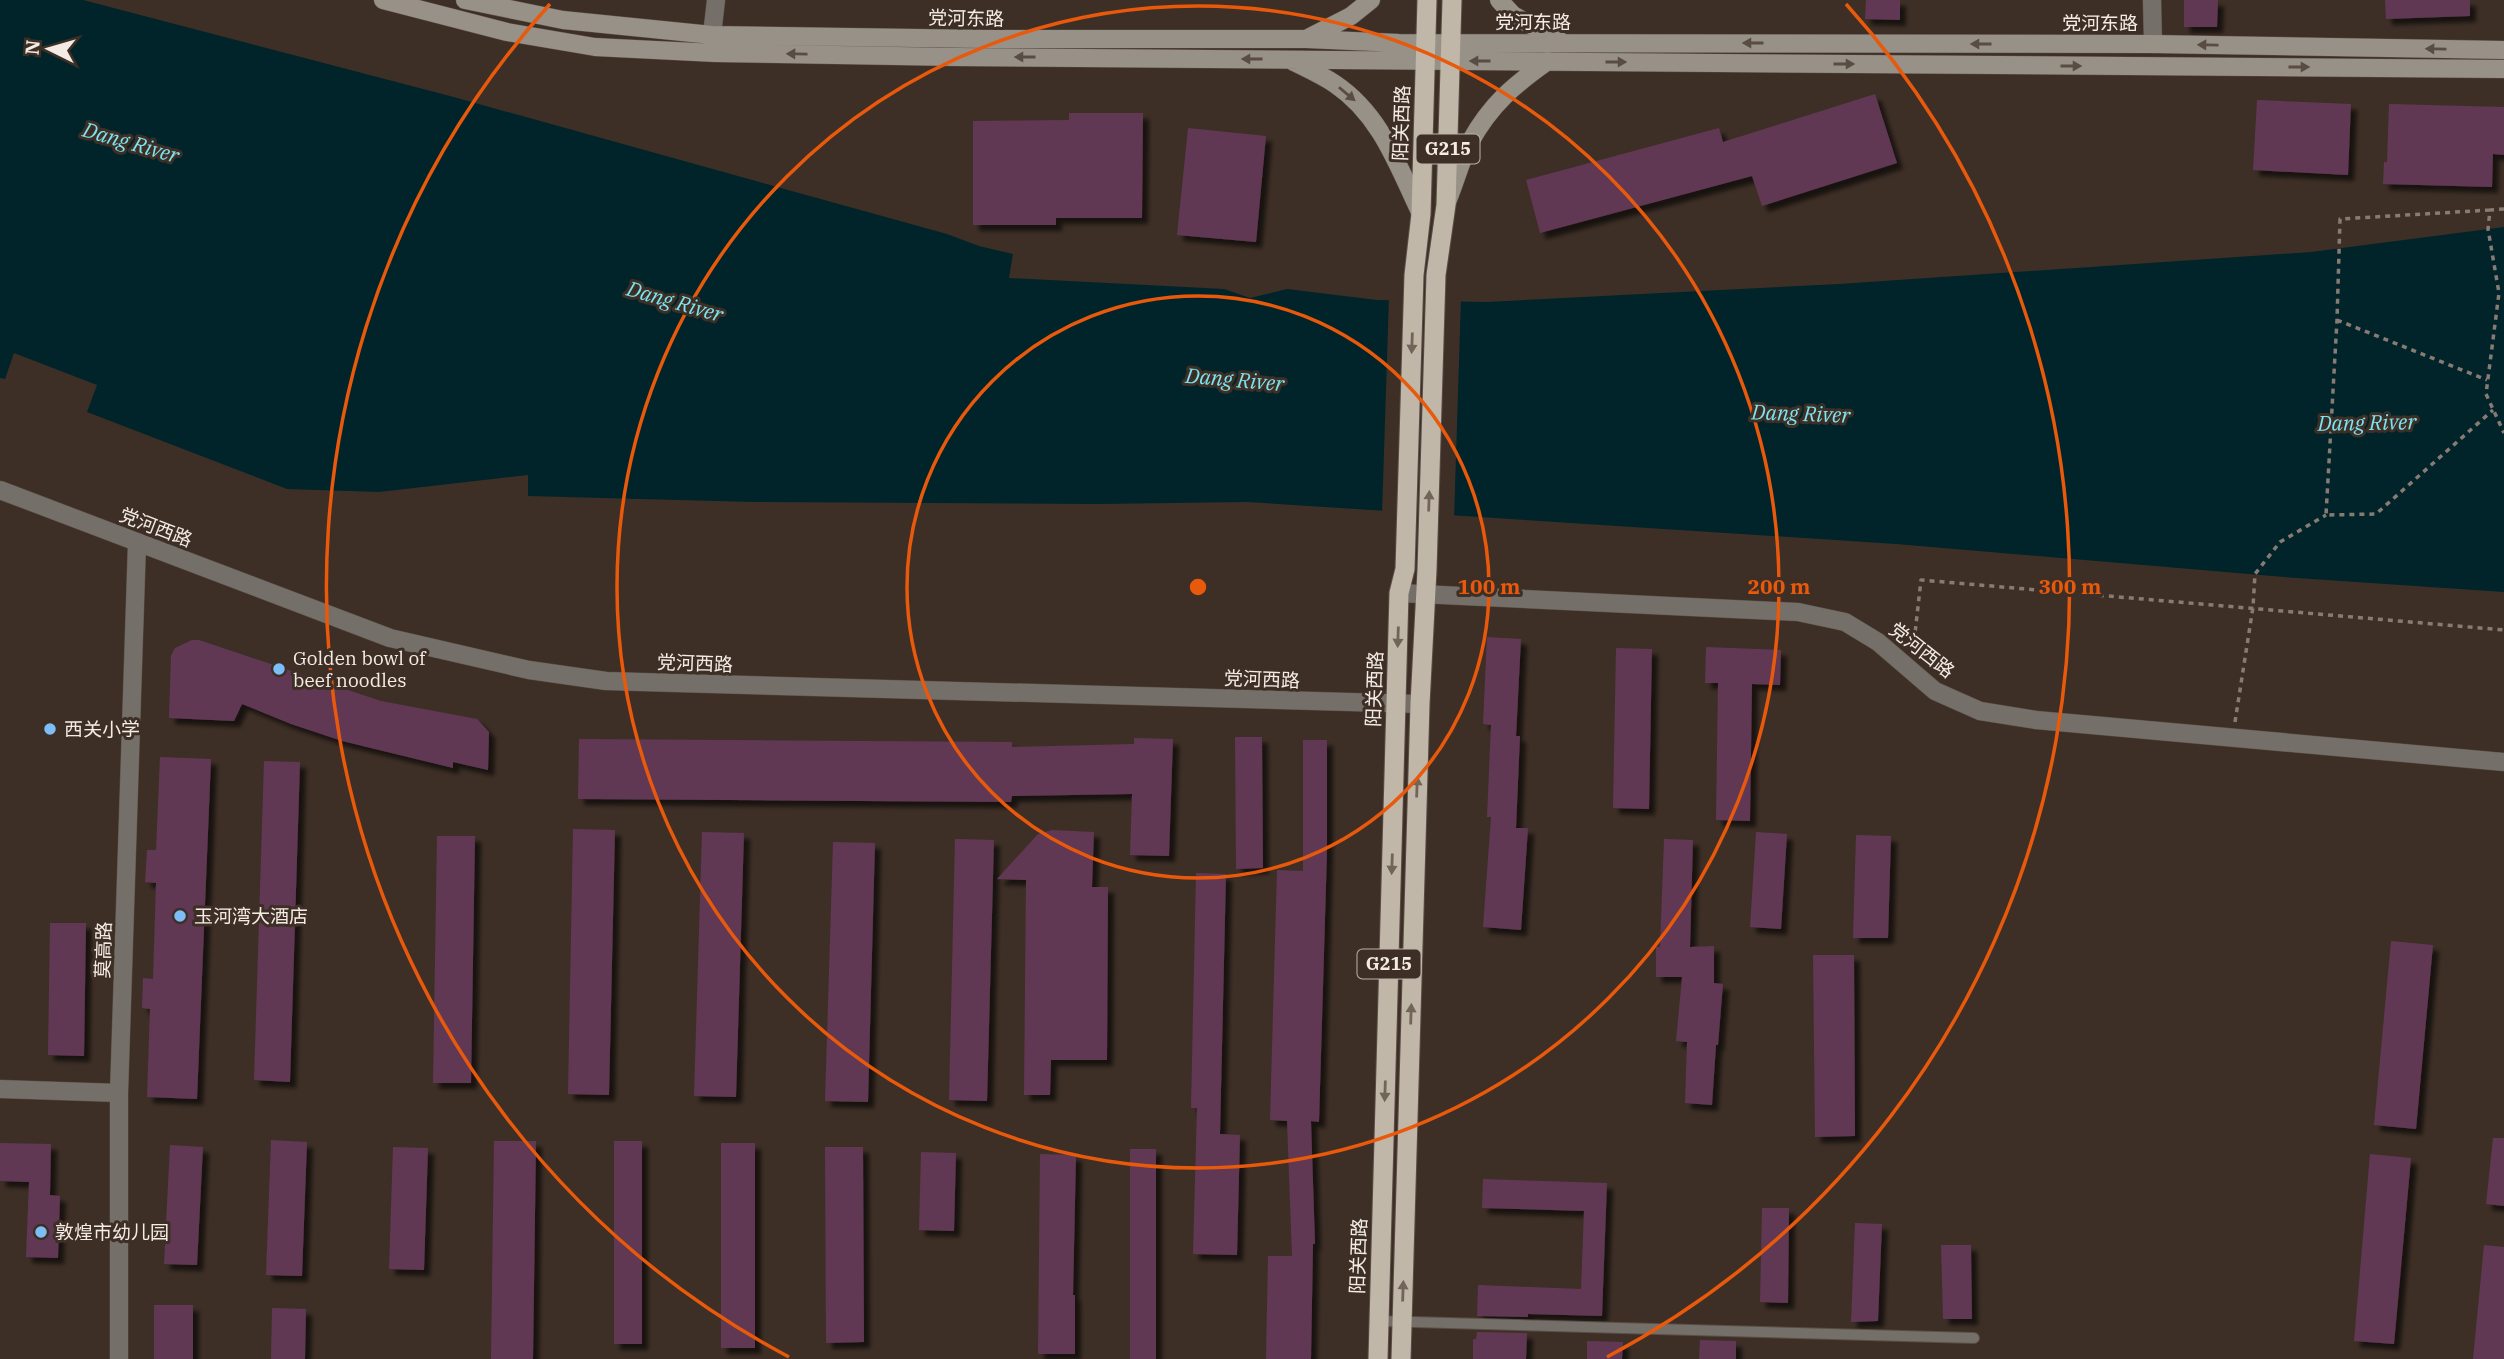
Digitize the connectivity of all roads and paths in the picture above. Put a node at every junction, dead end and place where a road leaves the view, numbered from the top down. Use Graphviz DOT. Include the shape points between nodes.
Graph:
graph roads {
  1 [pos="383,0"];
  2 [pos="465,0"];
  3 [pos="716,0"];
  4 [pos="1371,0"];
  5 [pos="1427,0"];
  6 [pos="1452,0"];
  7 [pos="1499,0"];
  8 [pos="2151,0"];
  9 [pos="1306,39"];
  10 [pos="1563,43"];
  11 [pos="713,44"];
  12 [pos="2153,44"];
  13 [pos="2504,50"];
  14 [pos="1426,51"];
  15 [pos="1451,51"];
  16 [pos="1289,59"];
  17 [pos="1548,61"];
  18 [pos="2504,69"];
  19 [pos="1446,205"];
  20 [pos="2504,209"];
  21 [pos="2490,210"];
  22 [pos="1421,214"];
  23 [pos="2501,293"];
  24 [pos="2337,320"];
  25 [pos="2487,380"];
  26 [pos="2493,410"];
  27 [pos="2504,433"];
  28 [pos="0,490"];
  29 [pos="2326,515"];
  30 [pos="136,543"];
  31 [pos="1399,593"];
  32 [pos="1425,593"];
  33 [pos="2253,607"];
  34 [pos="2504,630"];
  35 [pos="1911,670"];
  36 [pos="1396,703"];
  37 [pos="1420,704"];
  38 [pos="2233,737"];
  39 [pos="2504,762"];
  40 [pos="0,1089"];
  41 [pos="119,1093"];
  42 [pos="1379,1321"];
  43 [pos="1402,1322"];
  44 [pos="1974,1338"];
  45 [pos="119,1359"];
  46 [pos="1378,1359"];
  47 [pos="1401,1359"];
  1 -- 11 [label="main road, 党河东路" via="507,32 595,47"];
  2 -- 11 [label="main road, 党河东路"];
  3 -- 11 [label="street"];
  4 -- 9 [label="main road"];
  5 -- 14 [label="highway, 阳关西路 / G215"];
  6 -- 15 [label="highway, G215"];
  7 -- 10 [label="main road" via="1513,15"];
  8 -- 12 [label="street"];
  9 -- 11 [label="main road, 党河东路"];
  9 -- 14 [label="main road, 党河东路"];
  12 -- 10 [label="main road, 党河东路, one-way"];
  10 -- 15 [label="main road, 党河东路"];
  16 -- 11 [label="main road, 党河东路, one-way"];
  13 -- 12 [label="main road, 党河东路, one-way"];
  14 -- 15 [label="main road, 党河东路"];
  14 -- 16 [label="main road, 党河东路"];
  14 -- 22 [label="highway, 阳关西路 / G215"];
  17 -- 15 [label="main road, 党河东路, one-way"];
  15 -- 19 [label="highway, G215"];
  16 -- 22 [label="main road, one-way" via="1335,83 1367,111 1386,139"];
  17 -- 18 [label="main road, 党河东路, one-way"];
  17 -- 19 [label="main road" via="1513,85 1494,105 1469,144"];
  32 -- 19 [label="highway, G215, one-way" via="1436,275"];
  20 -- 21 [label="path"];
  21 -- 23 [label="path" via="2488,229"];
  21 -- 24 [label="path" via="2340,219"];
  22 -- 31 [label="highway, 阳关西路 / G215, one-way" via="1414,275 1405,569"];
  23 -- 25 [label="path"];
  24 -- 25 [label="path"];
  24 -- 29 [label="path"];
  25 -- 26 [label="path" via="2486,394"];
  26 -- 27 [label="path"];
  26 -- 29 [label="path" via="2376,514"];
  28 -- 30 [label="street, 党河西路"];
  29 -- 33 [label="path" via="2280,542 2255,574"];
  30 -- 36 [label="street, 党河西路" via="390,638 529,670 606,681"];
  30 -- 41 [label="street, 莫高路"];
  31 -- 32 [label="street, 党河西路"];
  31 -- 36 [label="highway, 阳关西路 / G215, one-way"];
  32 -- 35 [label="street, 党河西路" via="1798,612 1846,622"];
  32 -- 37 [label="highway, G215"];
  33 -- 34 [label="path"];
  33 -- 35 [label="path" via="1921,580"];
  33 -- 38 [label="path"];
  35 -- 38 [label="street, 党河西路" via="1935,691 1980,711"];
  36 -- 37 [label="street, 党河西路"];
  36 -- 42 [label="highway, 阳关西路 / G215, one-way"];
  43 -- 37 [label="highway, G215, one-way"];
  38 -- 39 [label="street, 党河西路"];
  40 -- 41 [label="street"];
  41 -- 45 [label="street, 莫高路"];
  42 -- 43 [label="lane"];
  42 -- 46 [label="highway, 阳关西路 / G215"];
  43 -- 44 [label="lane"];
  43 -- 47 [label="highway, G215"];
}
